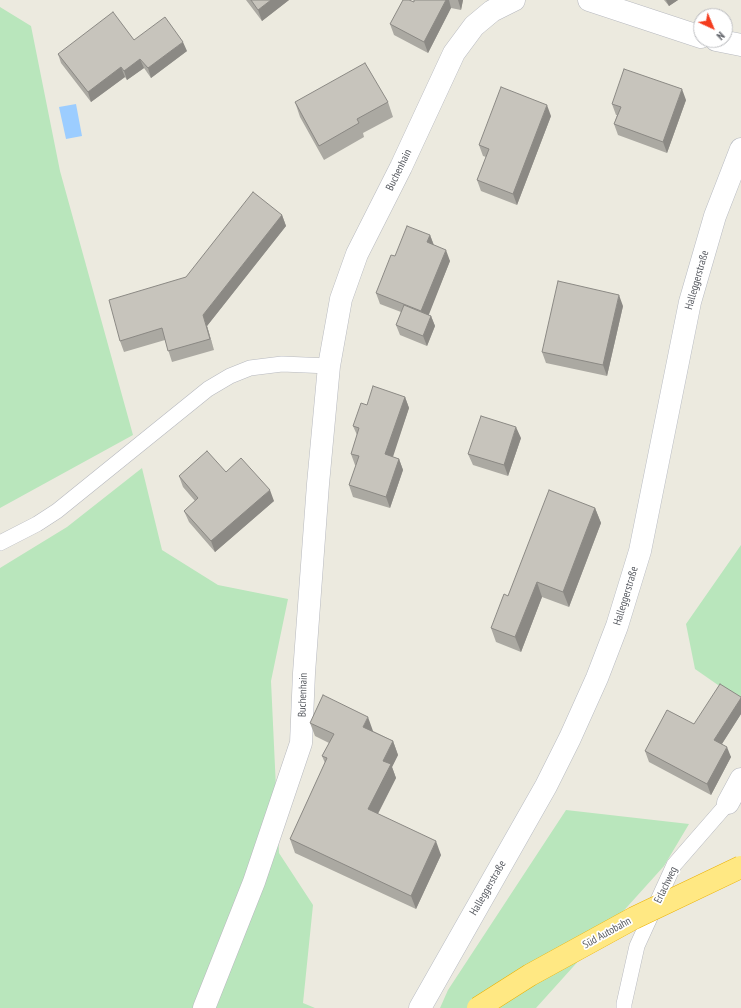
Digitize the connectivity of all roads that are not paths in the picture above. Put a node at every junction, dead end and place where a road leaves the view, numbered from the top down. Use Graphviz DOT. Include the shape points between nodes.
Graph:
graph roads {
  1 [pos="514,0"];
  2 [pos="588,0"];
  3 [pos="693,34"];
  4 [pos="741,150"];
  5 [pos="329,366"];
  6 [pos="0,543"];
  7 [pos="741,779"];
  8 [pos="728,803"];
  9 [pos="741,867"];
  10 [pos="204,1008"];
  11 [pos="420,1008"];
  12 [pos="478,1008"];
  13 [pos="624,1008"];
  1 -- 5 [label="street, Buchenhain" via="492,11 474,26 454,53 357,254 340,299"];
  2 -- 3 [label="street"];
  4 -- 11 [label="street, Halleggerstraße" via="715,216 690,302 640,551 617,626 594,685 546,786"];
  5 -- 6 [label="lane" via="282,364 250,368 230,376 208,389 57,511 38,524"];
  5 -- 10 [label="street, Buchenhain" via="318,484 301,743 254,882"];
  7 -- 8 [label="street, Erlachweg"];
  8 -- 13 [label="lane, Erlachweg" via="674,865 637,946"];
  9 -- 12 [label="highway, Süd Autobahn, bridge" via="634,918 530,975"];
}
